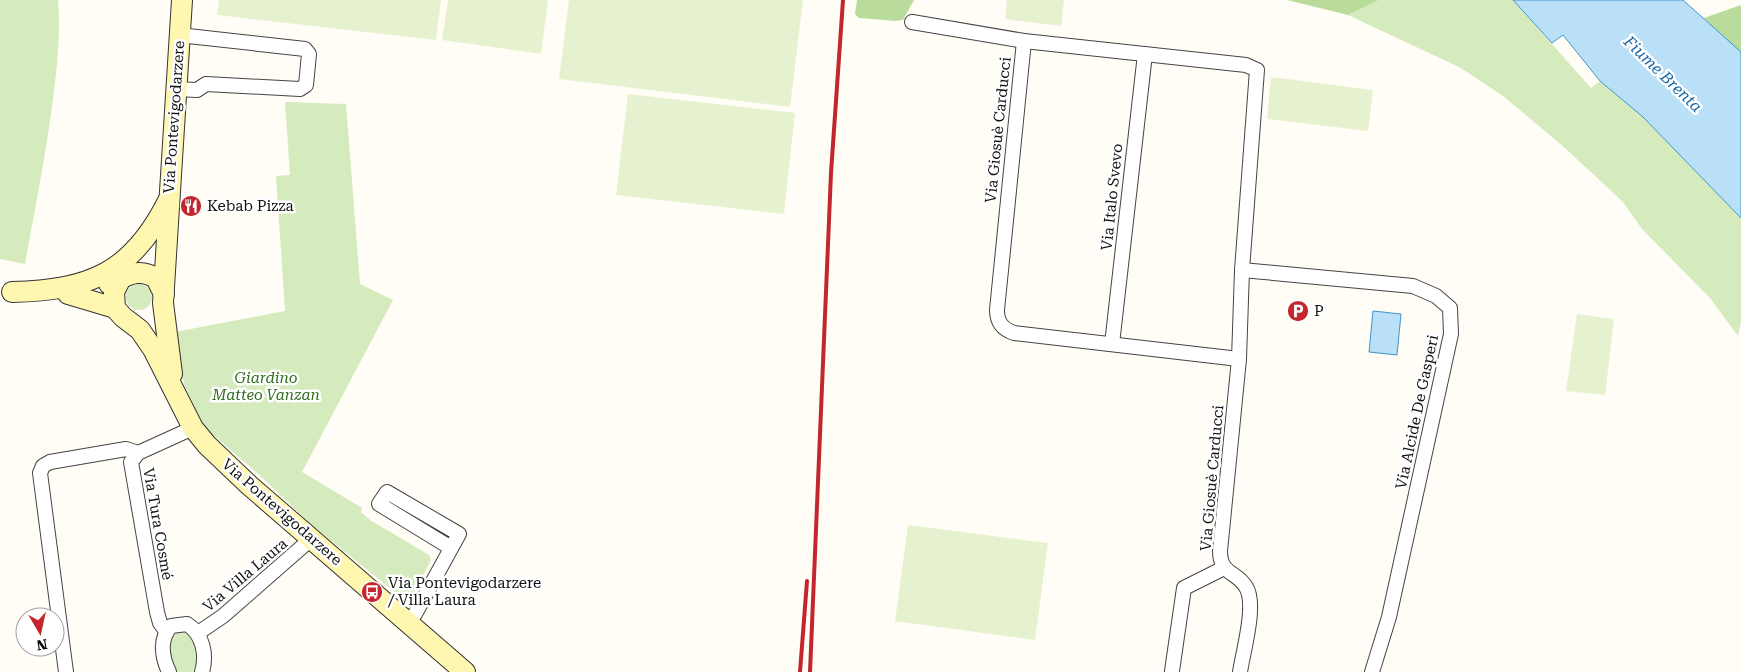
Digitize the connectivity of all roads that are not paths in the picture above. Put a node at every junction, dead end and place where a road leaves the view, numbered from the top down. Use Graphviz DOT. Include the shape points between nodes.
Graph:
graph roads {
  1 [pos="182,0"];
  2 [pos="912,22"];
  3 [pos="180,35"];
  4 [pos="1024,41"];
  5 [pos="1144,54"];
  6 [pos="176,89"];
  7 [pos="169,199"];
  8 [pos="158,220"];
  9 [pos="1242,270"];
  10 [pos="126,276"];
  11 [pos="68,294"];
  12 [pos="4,295"];
  13 [pos="164,298"];
  14 [pos="122,314"];
  15 [pos="1112,344"];
  16 [pos="1239,359"];
  17 [pos="174,388"];
  18 [pos="193,428"];
  19 [pos="138,453"];
  20 [pos="311,539"];
  21 [pos="451,548"];
  22 [pos="1224,568"];
  23 [pos="407,622"];
  24 [pos="166,631"];
  25 [pos="198,633"];
  26 [pos="1172,671"];
  27 [pos="66,672"];
  28 [pos="169,672"];
  29 [pos="202,672"];
  30 [pos="465,672"];
  31 [pos="1240,672"];
  32 [pos="1372,672"];
  1 -- 3 [label="main road, Via Pontevigodarzere"];
  2 -- 4 [label="street"];
  3 -- 6 [label="main road, Via Pontevigodarzere"];
  3 -- 6 [label="street" via="304,49 309,54 306,85 300,88 206,84 197,90"];
  4 -- 5 [label="street, Via Giosuè Carducci"];
  4 -- 15 [label="street, Via Giosuè Carducci" via="997,316 1002,326 1014,333"];
  5 -- 9 [label="street, Via Giosuè Carducci" via="1257,70"];
  5 -- 15 [label="street, Via Italo Svevo"];
  6 -- 7 [label="main road, Via Pontevigodarzere"];
  7 -- 8 [label="main road"];
  7 -- 13 [label="main road, Via Pontevigodarzere"];
  8 -- 10 [label="main road" via="150,248"];
  8 -- 12 [label="main road" via="131,256 95,278"];
  9 -- 16 [label="street, Via Giosuè Carducci"];
  9 -- 32 [label="street, Via Alcide De Gasperi" via="1413,286 1436,296 1450,308 1451,334 1389,617"];
  10 -- 11 [label="main road, Via Pontevigodarzere"];
  10 -- 13 [label="main road" via="140,272 156,278"];
  10 -- 14 [label="main road" via="114,292"];
  11 -- 12 [label="main road, Via Pontevigodarzere" via="40,298"];
  11 -- 14 [label="main road, Via Pontevigodarzere"];
  13 -- 14 [label="main road, Via Pontevigodarzere" via="156,316 150,320 143,322"];
  13 -- 17 [label="main road, Via Pontevigodarzere"];
  14 -- 17 [label="main road, Via Pontevigodarzere" via="140,330"];
  15 -- 16 [label="street, Via Giosuè Carducci"];
  16 -- 22 [label="street, Via Giosuè Carducci" via="1220,551"];
  17 -- 18 [label="main road, Via Pontevigodarzere"];
  18 -- 19 [label="street, Via Tura Cosmé"];
  18 -- 20 [label="main road, Via Pontevigodarzere" via="227,465"];
  19 -- 24 [label="street, Via Tura Cosmé" via="131,462 157,612"];
  19 -- 27 [label="street" via="126,448 50,462 40,473"];
  20 -- 23 [label="main road, Via Pontevigodarzere"];
  20 -- 25 [label="street, Via Villa Laura" via="223,616"];
  21 -- 21 [label="street" via="458,534 387,492 379,504"];
  21 -- 23 [label="street" via="415,614"];
  22 -- 26 [label="street, Via Giosuè Carducci" via="1184,588"];
  22 -- 31 [label="street, Via Giosuè Carducci" via="1246,587 1251,604"];
  23 -- 30 [label="main road, Via Pontevigodarzere"];
  24 -- 25 [label="street, Via Villa Laura" via="171,626 187,624"];
  24 -- 28 [label="street" via="162,650"];
  25 -- 29 [label="street, Via Villa Laura" via="203,648"];
}
